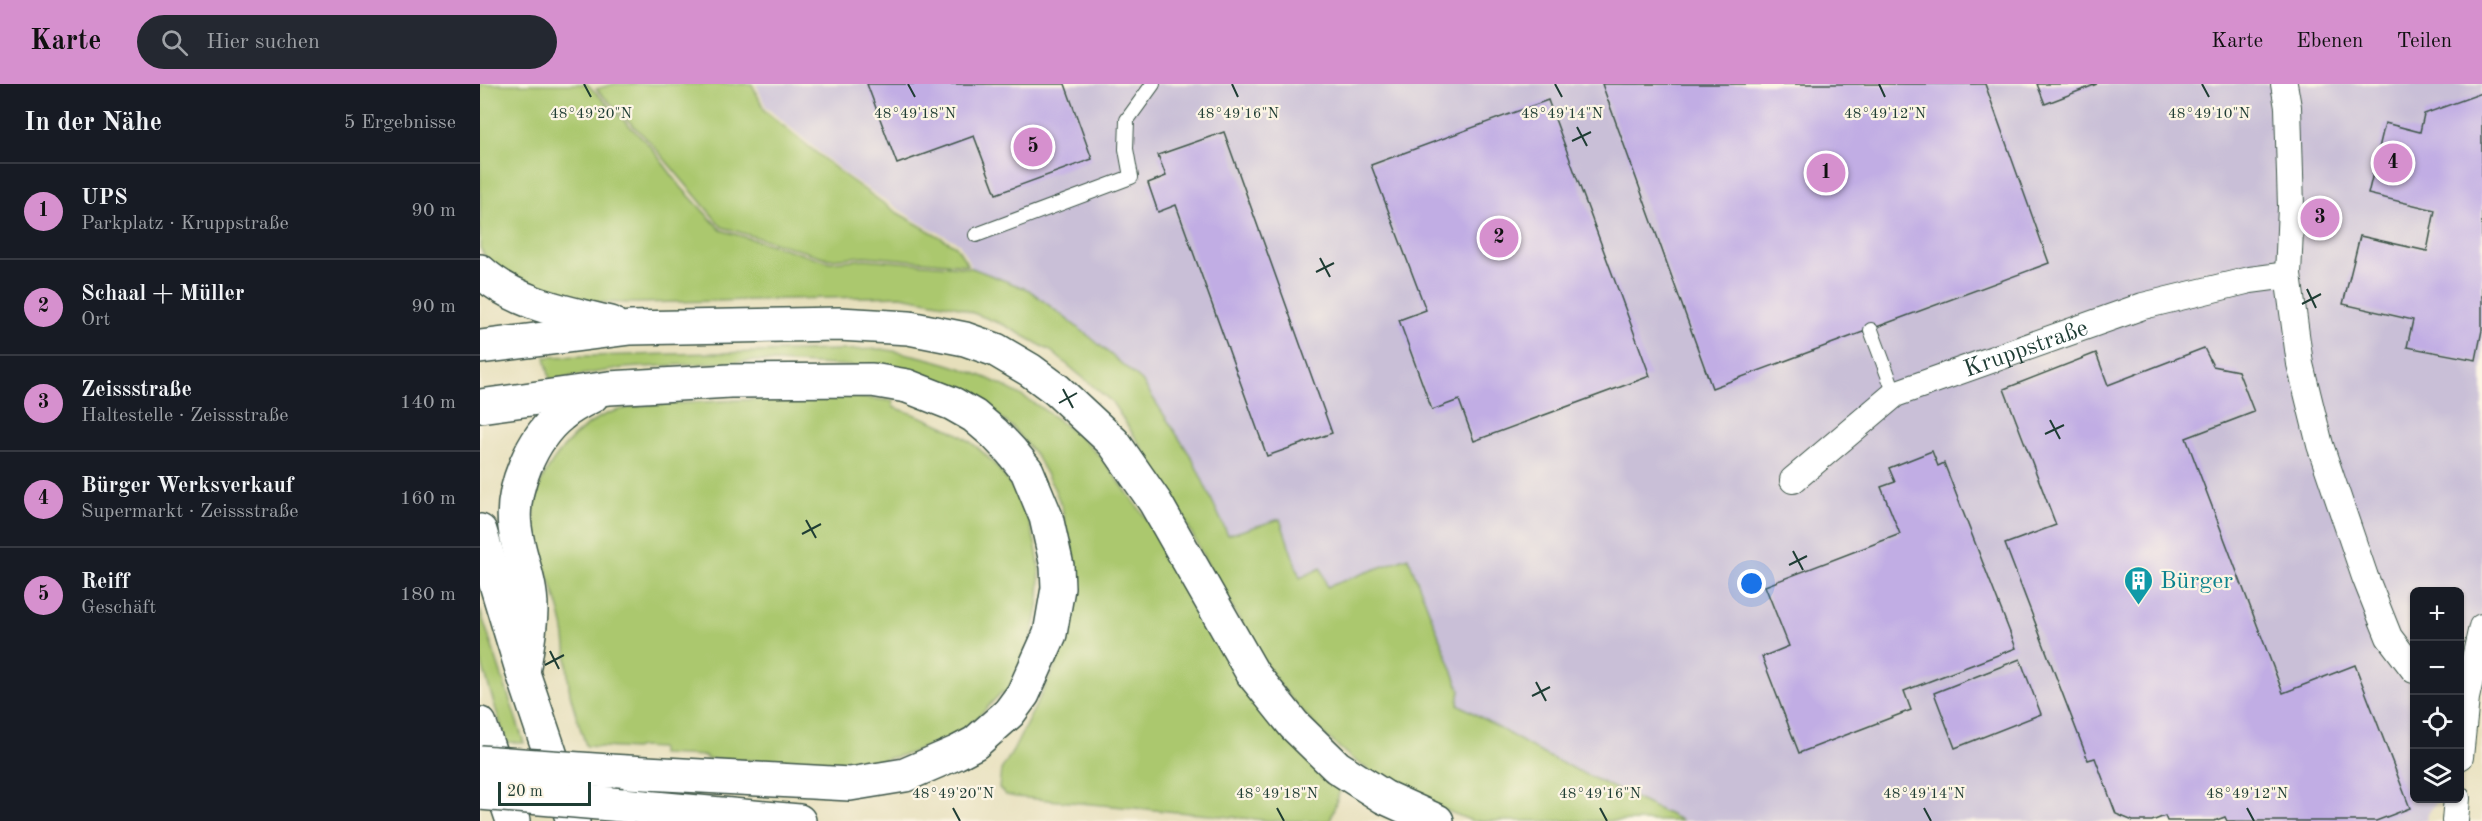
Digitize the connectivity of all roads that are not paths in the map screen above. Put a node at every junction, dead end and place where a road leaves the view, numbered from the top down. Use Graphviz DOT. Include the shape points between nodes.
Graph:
graph roads {
  1 [pos="1153,84"];
  2 [pos="2284,84"];
  3 [pos="976,235"];
  4 [pos="480,271"];
  5 [pos="2288,275"];
  6 [pos="630,328"];
  7 [pos="1871,330"];
  8 [pos="480,347"];
  9 [pos="609,388"];
  10 [pos="1895,394"];
  11 [pos="480,406"];
  12 [pos="1793,480"];
  13 [pos="480,531"];
  14 [pos="2482,627"];
  15 [pos="2410,664"];
  16 [pos="523,673"];
  17 [pos="2463,695"];
  18 [pos="480,724"];
  19 [pos="480,762"];
  20 [pos="480,793"];
  21 [pos="2457,803"];
  22 [pos="513,821"];
  23 [pos="573,821"];
  24 [pos="799,821"];
  25 [pos="1437,821"];
  26 [pos="2455,821"];
  1 -- 3 [label="lane" via="1127,120 1126,149 1131,177"];
  2 -- 5 [label="street" via="2291,207"];
  4 -- 6 [label="main road" via="497,286 541,306"];
  5 -- 10 [label="street, Kruppstraße" via="2250,280 2143,306"];
  5 -- 15 [label="street" via="2300,364 2320,445 2389,637"];
  6 -- 8 [label="main road"];
  6 -- 25 [label="main road" via="839,324 909,328 965,339 996,350 1029,370 1057,390 1114,443 1155,502 1253,674 1294,725 1337,767 1384,797"];
  7 -- 10 [label="lane"];
  9 -- 11 [label="main road"];
  9 -- 16 [label="main road" via="560,415 530,455 518,483 514,524 531,608"];
  9 -- 19 [label="main road, bridge" via="730,381 872,380 931,394 974,416 1026,471 1043,509 1057,566 1058,588 1050,634 1023,694 1009,713 975,742 905,775 850,784"];
  10 -- 12 [label="street, Kruppstraße"];
  13 -- 16 [label="main road"];
  14 -- 17 [label="street"];
  16 -- 23 [label="main road"];
  18 -- 22 [label="main road"];
  20 -- 24 [label="main road, bridge"];
  21 -- 26 [label="street"];
}
